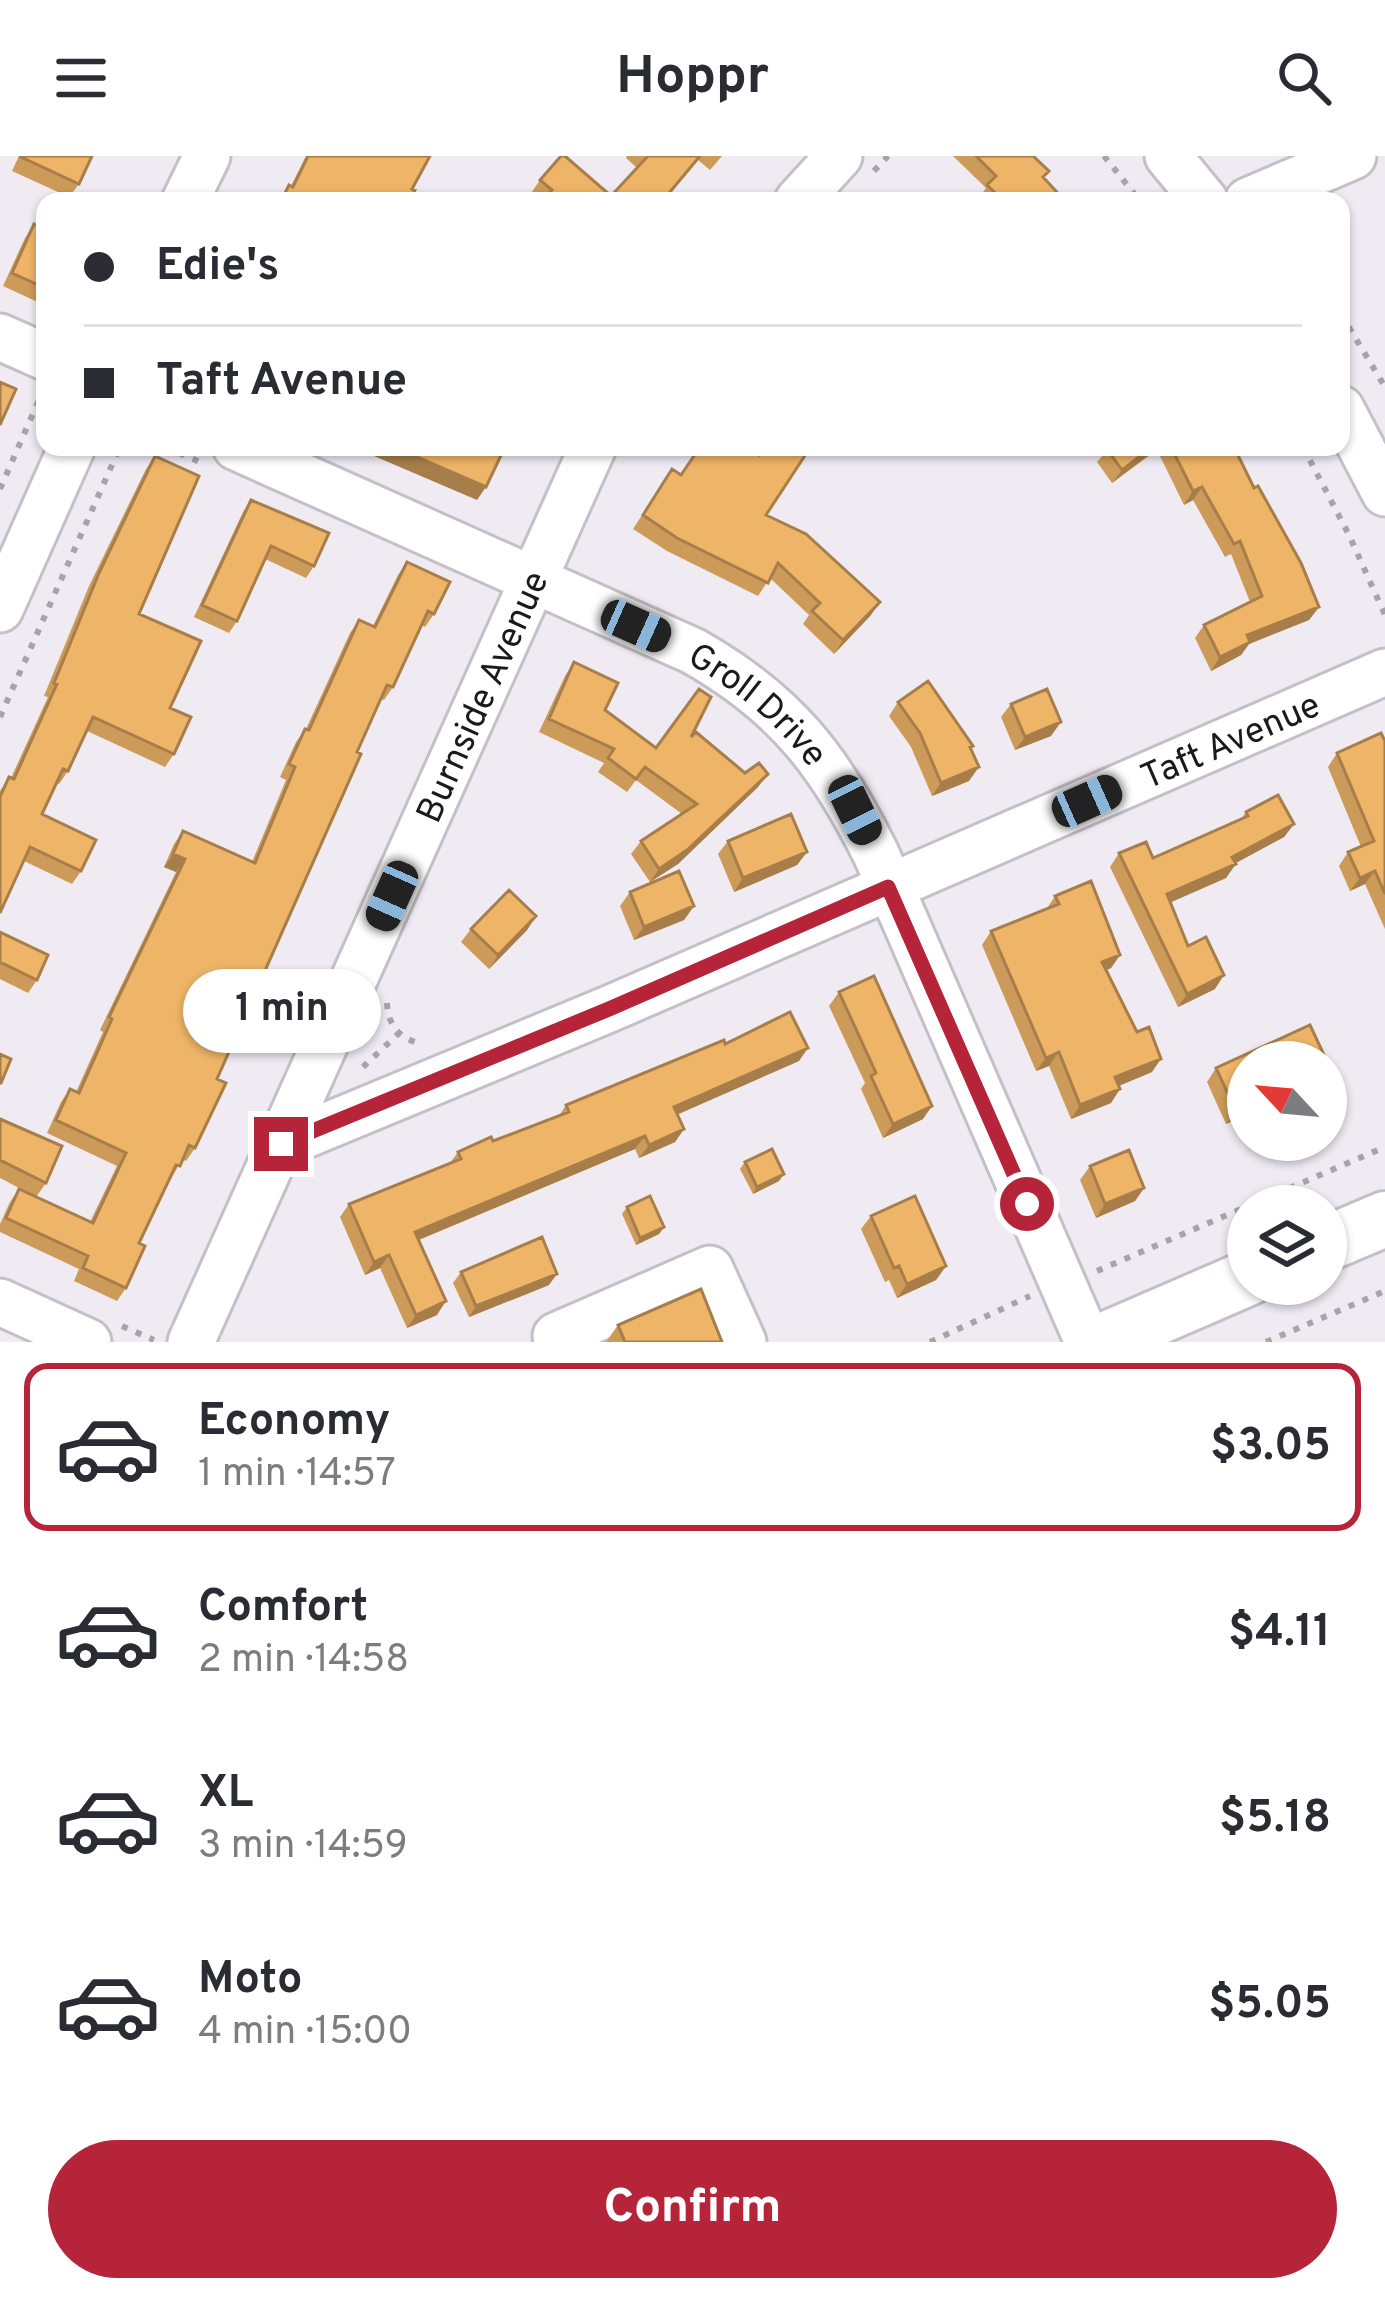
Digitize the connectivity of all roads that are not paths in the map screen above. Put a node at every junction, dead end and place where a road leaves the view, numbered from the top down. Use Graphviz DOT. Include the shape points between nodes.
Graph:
graph roads {
  1 [pos="207,156"];
  2 [pos="839,156"];
  3 [pos="1168,156"];
  4 [pos="1353,156"];
  5 [pos="189,192"];
  6 [pos="806,192"];
  7 [pos="1198,192"];
  8 [pos="1269,192"];
  9 [pos="0,337"];
  10 [pos="36,353"];
  11 [pos="1350,426"];
  12 [pos="68,456"];
  13 [pos="256,456"];
  14 [pos="588,456"];
  15 [pos="1385,493"];
  16 [pos="535,579"];
  17 [pos="0,609"];
  18 [pos="1385,672"];
  19 [pos="888,887"];
  20 [pos="281,1144"];
  21 [pos="1385,1219"];
  22 [pos="1347,1235"];
  23 [pos="1227,1287"];
  24 [pos="0,1302"];
  25 [pos="552,1340"];
  26 [pos="88,1342"];
  27 [pos="191,1342"];
  28 [pos="743,1342"];
  29 [pos="1088,1342"];
  30 [pos="1100,1342"];
  1 -- 5 [label="street"];
  2 -- 6 [label="street"];
  3 -- 7 [label="street"];
  4 -- 8 [label="street"];
  9 -- 10 [label="street"];
  11 -- 15 [label="street"];
  12 -- 17 [label="street"];
  13 -- 16 [label="street, Groll Drive"];
  14 -- 16 [label="street, Burnside Avenue"];
  16 -- 19 [label="street, Groll Drive" via="693,651 781,712 845,791"];
  16 -- 20 [label="street, Burnside Avenue"];
  18 -- 19 [label="street, Taft Avenue"];
  19 -- 20 [label="street, Taft Avenue"];
  19 -- 29 [label="street, Groll Drive"];
  20 -- 27 [label="street, Burnside Avenue"];
  21 -- 22 [label="main road"];
  23 -- 30 [label="main road"];
  24 -- 26 [label="street"];
  25 -- 28 [label="street" via="710,1269"];
}
